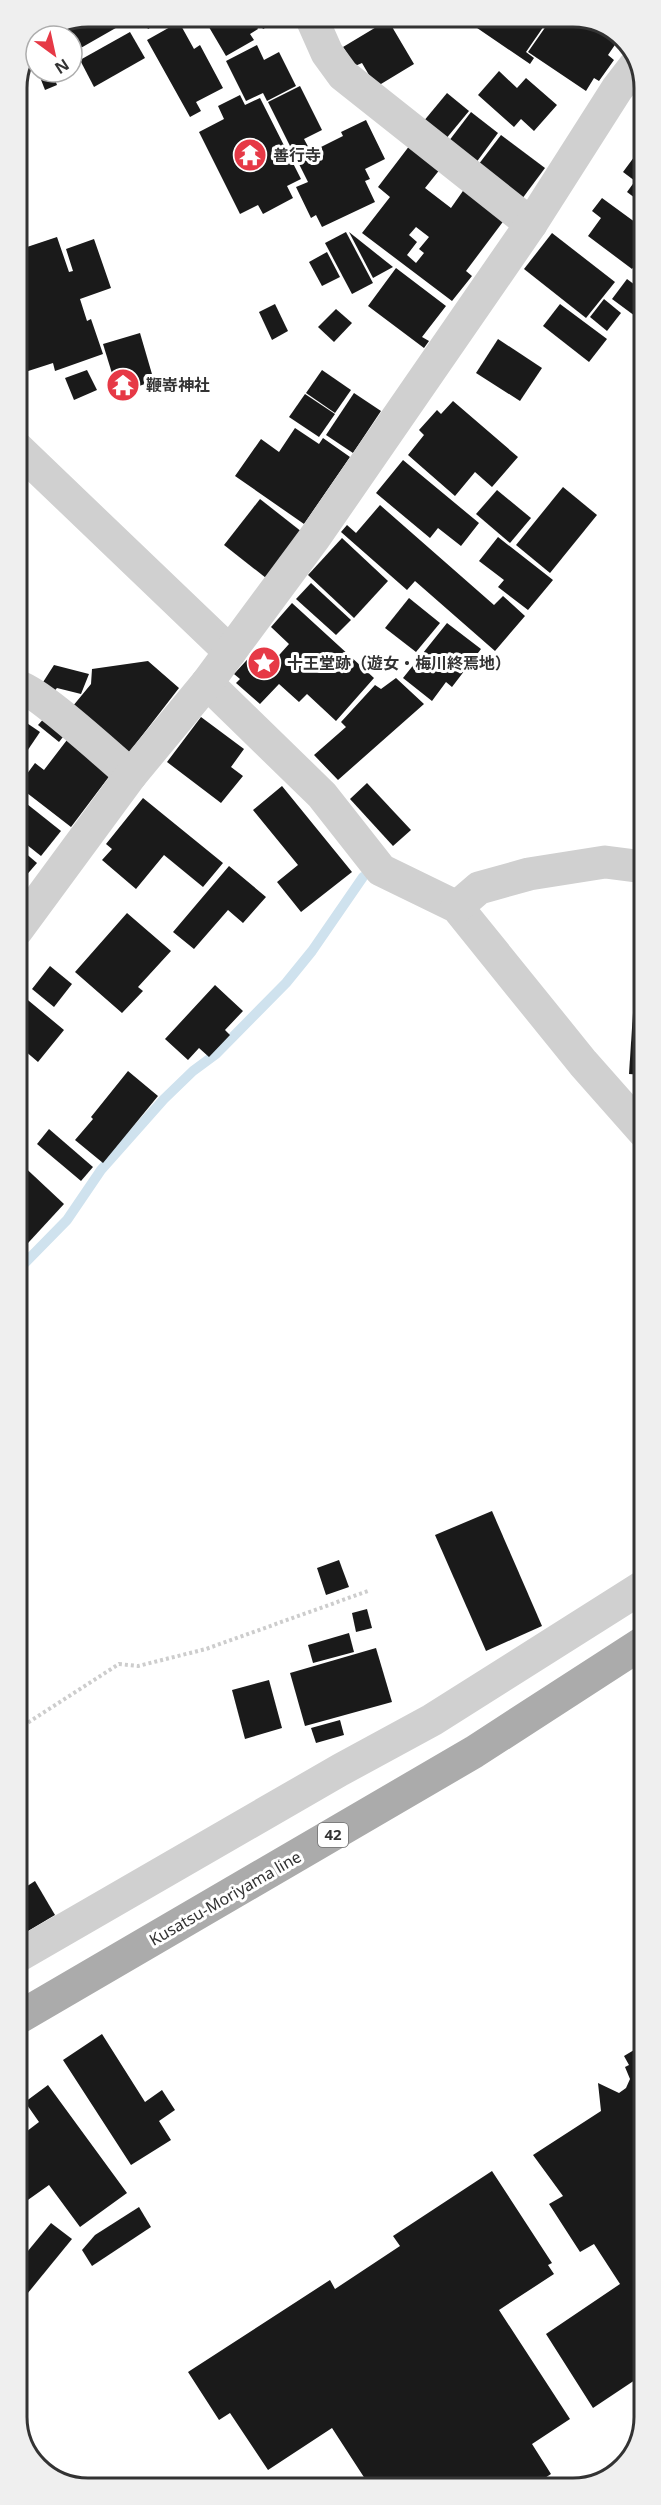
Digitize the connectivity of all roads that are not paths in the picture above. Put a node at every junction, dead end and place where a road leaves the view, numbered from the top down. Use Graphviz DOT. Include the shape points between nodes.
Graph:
graph roads {
  1 [pos="315,27"];
  2 [pos="631,70"];
  3 [pos="531,224"];
  4 [pos="27,458"];
  5 [pos="230,652"];
  6 [pos="207,683"];
  7 [pos="27,690"];
  8 [pos="131,775"];
  9 [pos="634,866"];
  10 [pos="456,908"];
  11 [pos="27,916"];
  12 [pos="634,1121"];
  13 [pos="634,1592"];
  14 [pos="634,1648"];
  15 [pos="27,1951"];
  16 [pos="27,2013"];
  1 -- 3 [label="street" via="343,75"];
  2 -- 3 [label="street"];
  3 -- 5 [label="street" via="315,537"];
  4 -- 5 [label="street"];
  5 -- 6 [label="street"];
  6 -- 8 [label="street"];
  6 -- 10 [label="street" via="322,795 381,870"];
  7 -- 8 [label="street"];
  8 -- 11 [label="street"];
  9 -- 10 [label="street" via="604,862 529,874 479,888"];
  10 -- 12 [label="street"];
  13 -- 15 [label="street" via="432,1720"];
  14 -- 16 [label="main road, Kusatsu-Moriyama line / 42" via="474,1752"];
}
